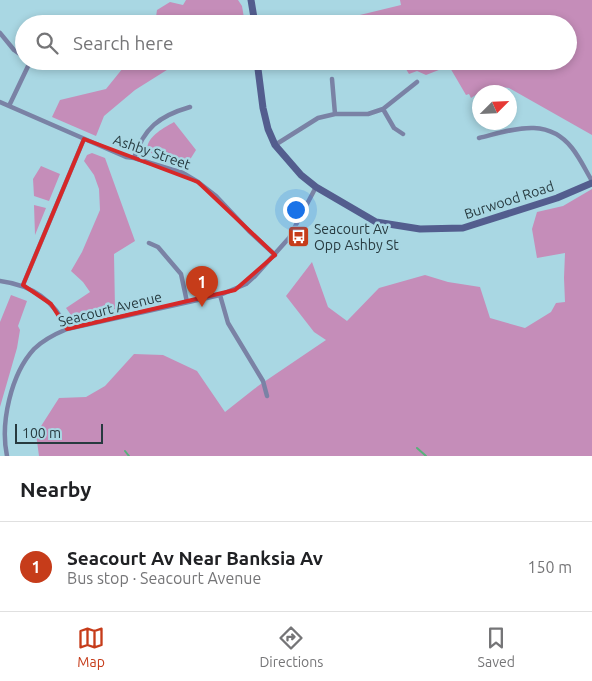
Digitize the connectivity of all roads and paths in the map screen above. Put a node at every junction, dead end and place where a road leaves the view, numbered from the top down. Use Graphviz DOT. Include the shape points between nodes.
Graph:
graph roads {
  1 [pos="251,0"];
  2 [pos="254,15"];
  3 [pos="0,33"];
  4 [pos="15,51"];
  5 [pos="26,70"];
  6 [pos="258,70"];
  7 [pos="332,79"];
  8 [pos="417,82"];
  9 [pos="0,102"];
  10 [pos="9,106"];
  11 [pos="190,107"];
  12 [pos="383,109"];
  13 [pos="335,114"];
  14 [pos="402,134"];
  15 [pos="479,138"];
  16 [pos="84,139"];
  17 [pos="275,145"];
  18 [pos="134,158"];
  19 [pos="592,182"];
  20 [pos="316,187"];
  21 [pos="149,243"];
  22 [pos="275,255"];
  23 [pos="0,281"];
  24 [pos="23,285"];
  25 [pos="220,295"];
  26 [pos="187,302"];
  27 [pos="67,328"];
  28 [pos="267,396"];
  29 [pos="7,456"];
  1 -- 2 [label="main road"];
  3 -- 4 [label="street"];
  5 -- 10 [label="street"];
  6 -- 17 [label="main road, Burwood Road" via="263,108"];
  7 -- 13 [label="street"];
  8 -- 12 [label="street"];
  9 -- 10 [label="street, Ashby Street"];
  10 -- 16 [label="street, Ashby Street"];
  11 -- 18 [label="street" via="174,112 152,126 139,142"];
  12 -- 13 [label="street" via="368,114"];
  12 -- 14 [label="street" via="394,128"];
  13 -- 17 [label="street" via="318,118"];
  15 -- 19 [label="street" via="518,128 543,129 573,148"];
  16 -- 18 [label="street, Ashby Street"];
  16 -- 24 [label="street"];
  17 -- 20 [label="main road, Burwood Road"];
  18 -- 22 [label="street, Ashby Street" via="183,173 198,182"];
  19 -- 20 [label="main road, Burwood Road" via="482,224 442,230 420,230 376,222"];
  20 -- 22 [label="street, Seacourt Avenue" via="296,228"];
  21 -- 26 [label="street" via="158,247 180,274"];
  22 -- 25 [label="street, Seacourt Avenue" via="246,284"];
  23 -- 24 [label="street"];
  24 -- 27 [label="street" via="51,304"];
  25 -- 26 [label="street, Seacourt Avenue"];
  25 -- 28 [label="street" via="226,318 263,381"];
  26 -- 27 [label="street, Seacourt Avenue"];
  27 -- 29 [label="street, Seacourt Avenue" via="35,348 16,378 4,428"];
}
